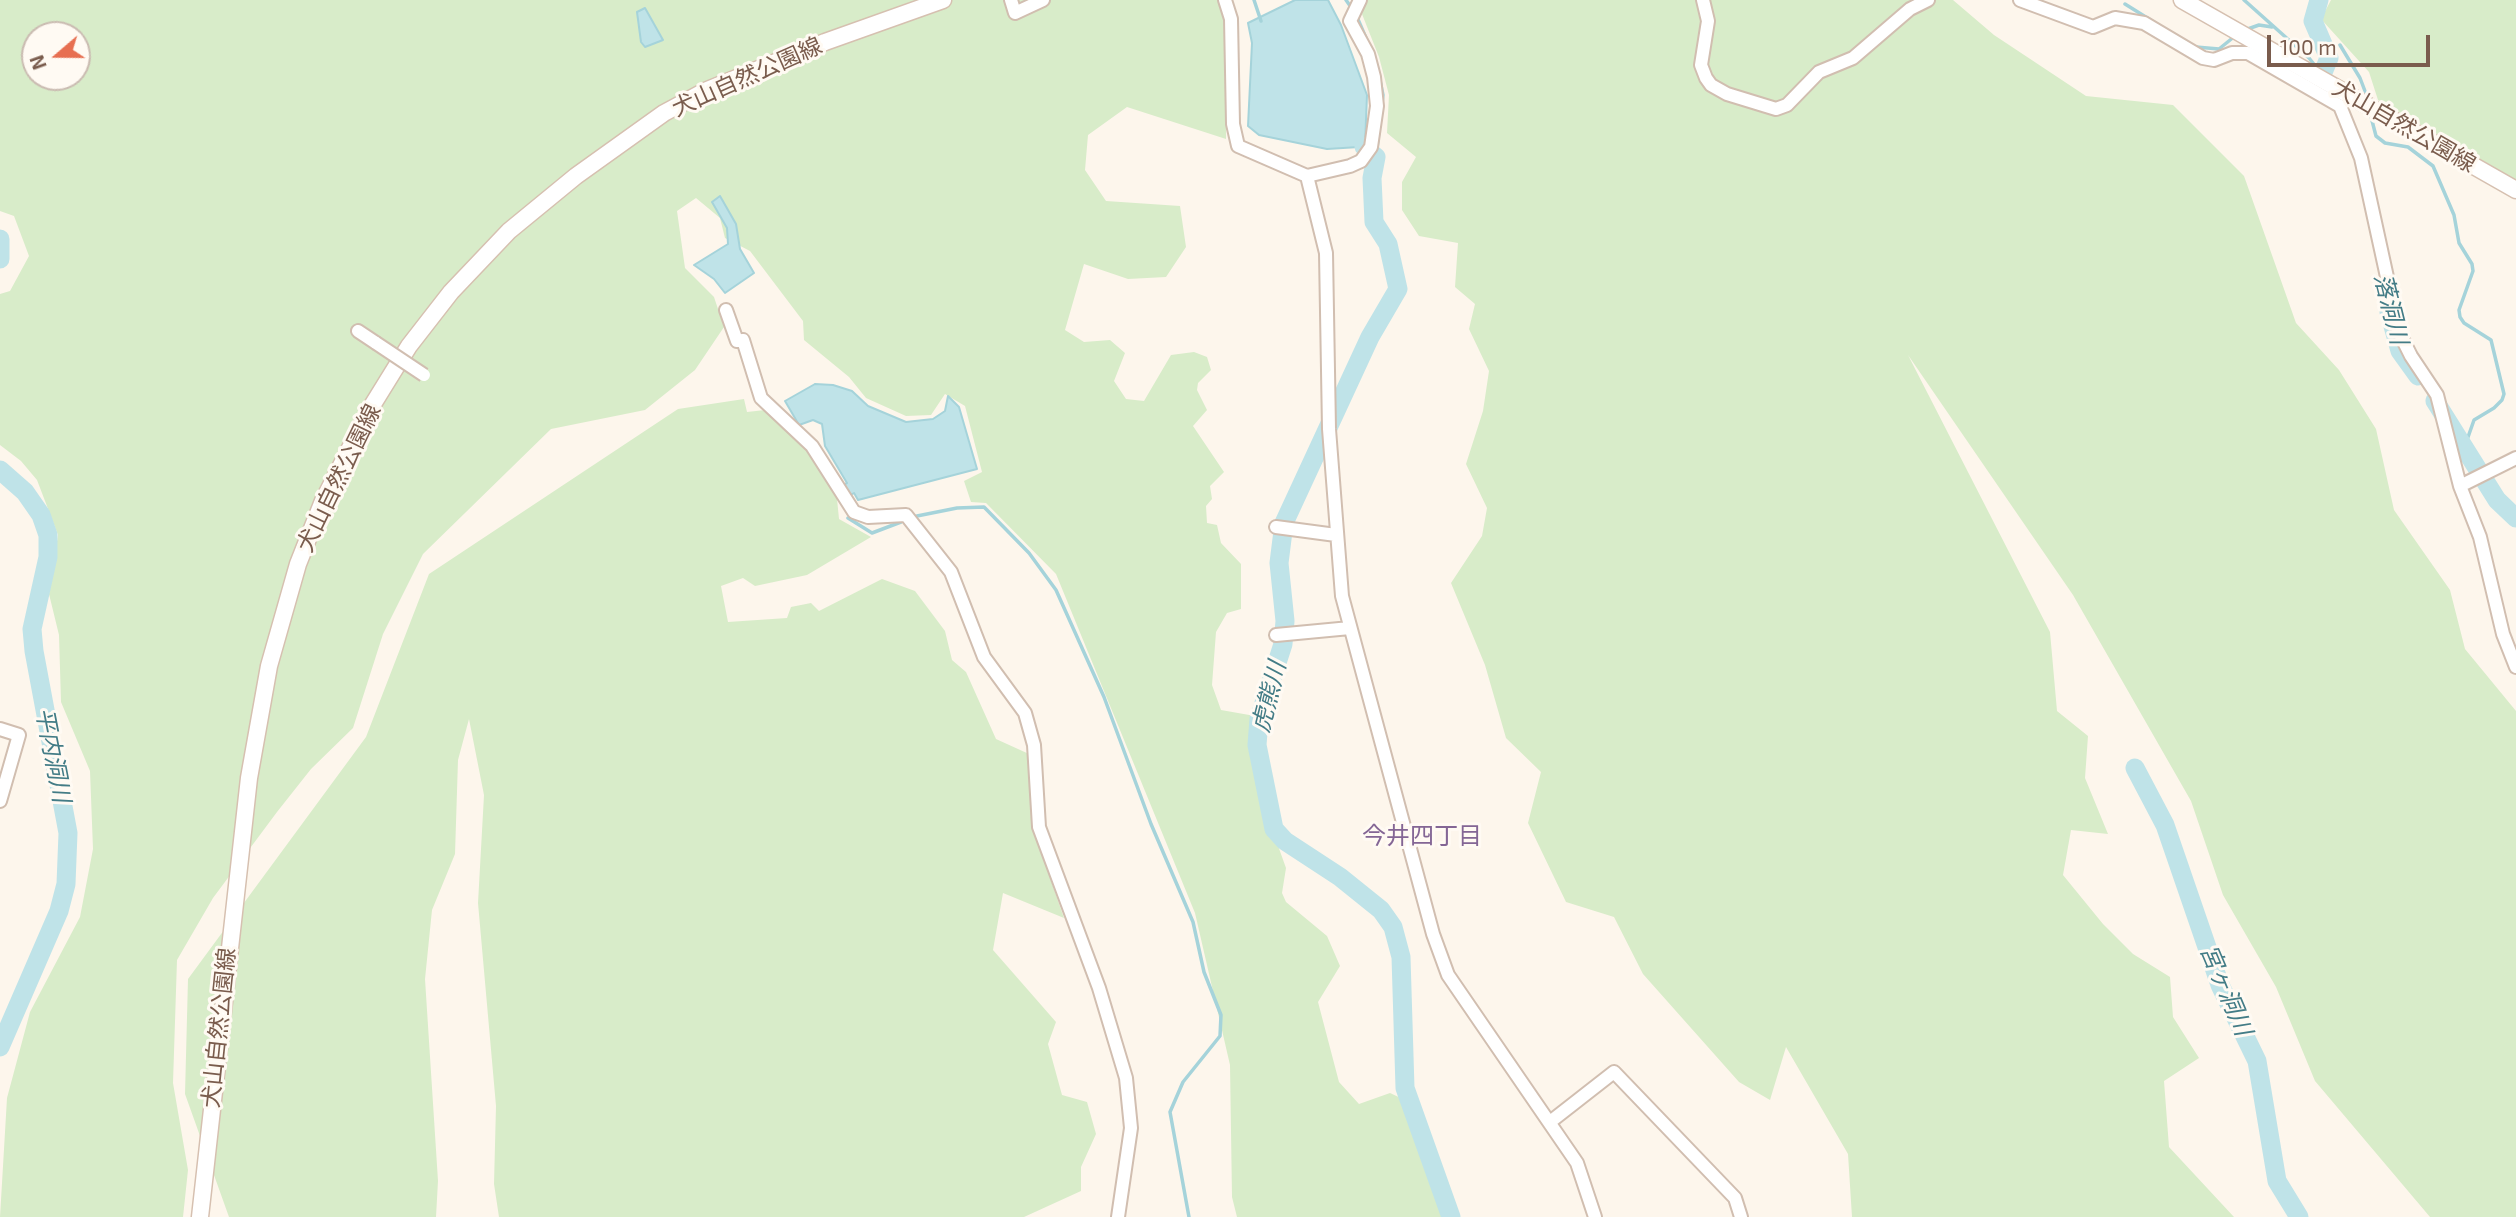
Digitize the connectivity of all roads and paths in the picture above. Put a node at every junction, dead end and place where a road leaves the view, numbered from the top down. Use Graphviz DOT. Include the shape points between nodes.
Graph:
graph roads {
  1 [pos="943,0"];
  2 [pos="1043,0"];
  3 [pos="1225,0"];
  4 [pos="1703,0"];
  5 [pos="1928,0"];
  6 [pos="2020,0"];
  7 [pos="2182,0"];
  8 [pos="1359,3"];
  9 [pos="1012,4"];
  10 [pos="1307,176"];
  11 [pos="2516,190"];
  12 [pos="726,310"];
  13 [pos="358,331"];
  14 [pos="424,375"];
  15 [pos="2516,457"];
  16 [pos="2460,486"];
  17 [pos="1276,527"];
  18 [pos="1336,535"];
  19 [pos="1350,628"];
  20 [pos="1276,635"];
  21 [pos="2516,667"];
  22 [pos="0,729"];
  23 [pos="0,801"];
  24 [pos="1550,1122"];
  25 [pos="200,1217"];
  26 [pos="1118,1217"];
  27 [pos="1595,1217"];
  28 [pos="1741,1217"];
  1 -- 25 [label="main road, 犬山自然公園線" via="751,70 663,113 509,231 451,292 389,377 323,501 298,564 270,666 248,778"];
  2 -- 9 [label="street" via="1015,13"];
  3 -- 10 [label="street" via="1231,19 1233,124 1238,146"];
  4 -- 5 [label="street" via="1708,21 1700,65 1706,78 1727,94 1776,109 1787,105 1819,72 1861,52 1910,9"];
  6 -- 16 [label="street" via="2093,27 2115,18 2144,23 2203,58 2248,53 2340,106 2361,158 2399,332 2437,395"];
  7 -- 11 [label="main road, 犬山自然公園線"];
  8 -- 10 [label="street" via="1352,18 1374,77 1377,106 1368,151 1350,166"];
  10 -- 18 [label="street" via="1326,253"];
  12 -- 26 [label="street" via="737,341 743,340 761,398 812,446 853,512 868,517 906,514 951,572 984,657 1025,713 1034,744 1040,827 1099,988 1126,1078 1131,1128"];
  13 -- 14 [label="street, bridge"];
  15 -- 16 [label="street"];
  16 -- 21 [label="street" via="2480,537 2503,634"];
  17 -- 18 [label="street"];
  18 -- 19 [label="street"];
  19 -- 20 [label="street"];
  19 -- 24 [label="street" via="1448,975"];
  22 -- 23 [label="street" via="19,735"];
  24 -- 27 [label="street" via="1577,1163"];
  24 -- 28 [label="street" via="1614,1072 1735,1198"];
}
